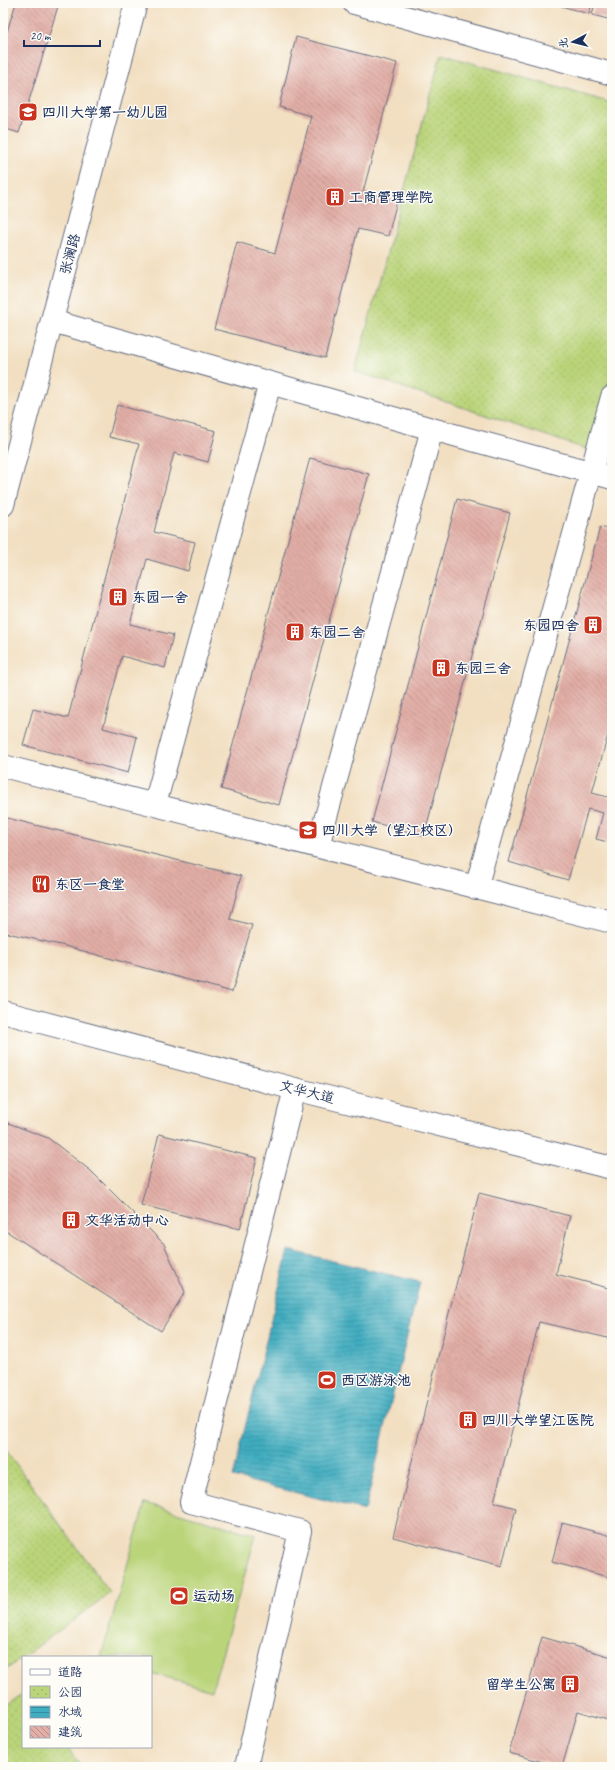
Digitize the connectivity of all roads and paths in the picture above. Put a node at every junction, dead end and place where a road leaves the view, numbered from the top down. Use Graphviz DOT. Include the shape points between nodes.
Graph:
graph roads {
  1 [pos="136,3"];
  2 [pos="354,3"];
  3 [pos="612,74"];
  4 [pos="52,321"];
  5 [pos="270,383"];
  6 [pos="612,397"];
  7 [pos="432,429"];
  8 [pos="602,475"];
  9 [pos="3,505"];
  10 [pos="3,766"];
  11 [pos="155,804"];
  12 [pos="318,846"];
  13 [pos="476,888"];
  14 [pos="612,922"];
  15 [pos="3,1012"];
  16 [pos="295,1089"];
  17 [pos="612,1168"];
  18 [pos="246,1767"];
  1 -- 4 [label="street, 张澜路"];
  2 -- 3 [label="street"];
  4 -- 5 [label="street"];
  4 -- 9 [label="street, 张澜路"];
  5 -- 7 [label="street"];
  5 -- 11 [label="street"];
  6 -- 8 [label="street"];
  7 -- 8 [label="street"];
  7 -- 12 [label="street"];
  8 -- 13 [label="street"];
  10 -- 11 [label="street"];
  11 -- 12 [label="street"];
  12 -- 13 [label="street"];
  13 -- 14 [label="street"];
  15 -- 16 [label="street, 文华大道"];
  16 -- 17 [label="street, 文华大道"];
  16 -- 18 [label="street" via="190,1502 300,1531"];
}
